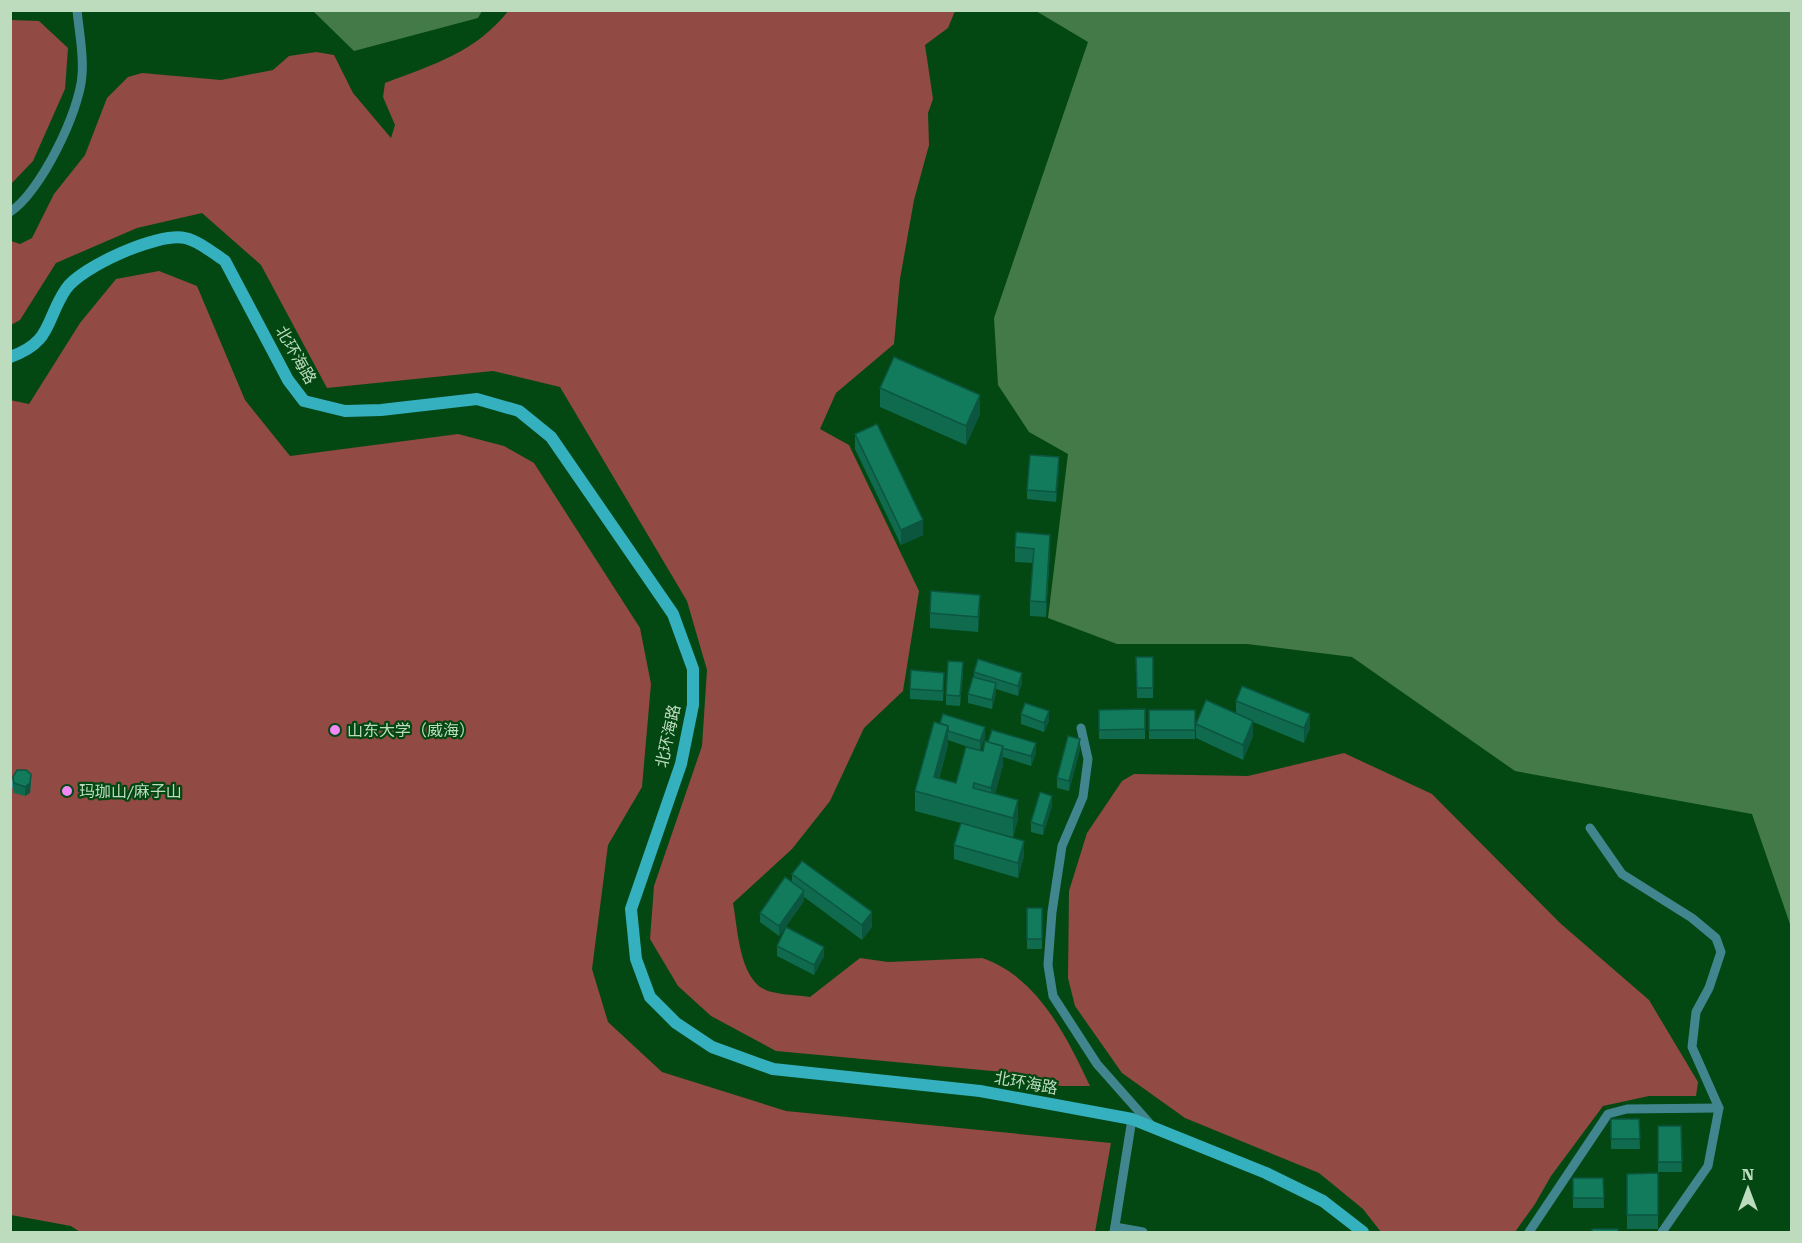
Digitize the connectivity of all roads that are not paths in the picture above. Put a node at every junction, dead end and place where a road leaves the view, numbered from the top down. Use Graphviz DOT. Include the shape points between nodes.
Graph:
graph roads {
  1 [pos="77,10"];
  2 [pos="10,212"];
  3 [pos="10,357"];
  4 [pos="1081,728"];
  5 [pos="1590,828"];
  6 [pos="1719,1108"];
  7 [pos="1132,1119"];
  8 [pos="1152,1127"];
  9 [pos="1115,1230"];
  10 [pos="1143,1233"];
  11 [pos="1363,1233"];
  12 [pos="1529,1233"];
  13 [pos="1662,1233"];
  1 -- 2 [label="lane" via="82,57 78,97 49,166 23,204"];
  3 -- 7 [label="main road, 北环海路" via="28,351 47,331 67,288 93,270 159,238 185,238 225,261 288,380 304,401 345,411 477,399 519,411 551,437 673,614 693,669 693,705 681,764 631,909 636,958 650,997 676,1023 712,1047 773,1069 980,1091"];
  4 -- 8 [label="lane" via="1088,759 1083,797 1062,846 1052,912 1048,965 1053,996 1097,1064"];
  5 -- 6 [label="lane" via="1622,874 1692,918 1716,938 1721,952 1696,1012 1692,1047"];
  6 -- 12 [label="lane" via="1627,1108 1608,1114"];
  6 -- 13 [label="lane" via="1708,1166"];
  7 -- 8 [label="main road, 北环海路"];
  7 -- 9 [label="lane"];
  8 -- 11 [label="main road, 北环海路" via="1304,1192"];
  9 -- 10 [label="lane"];
}
